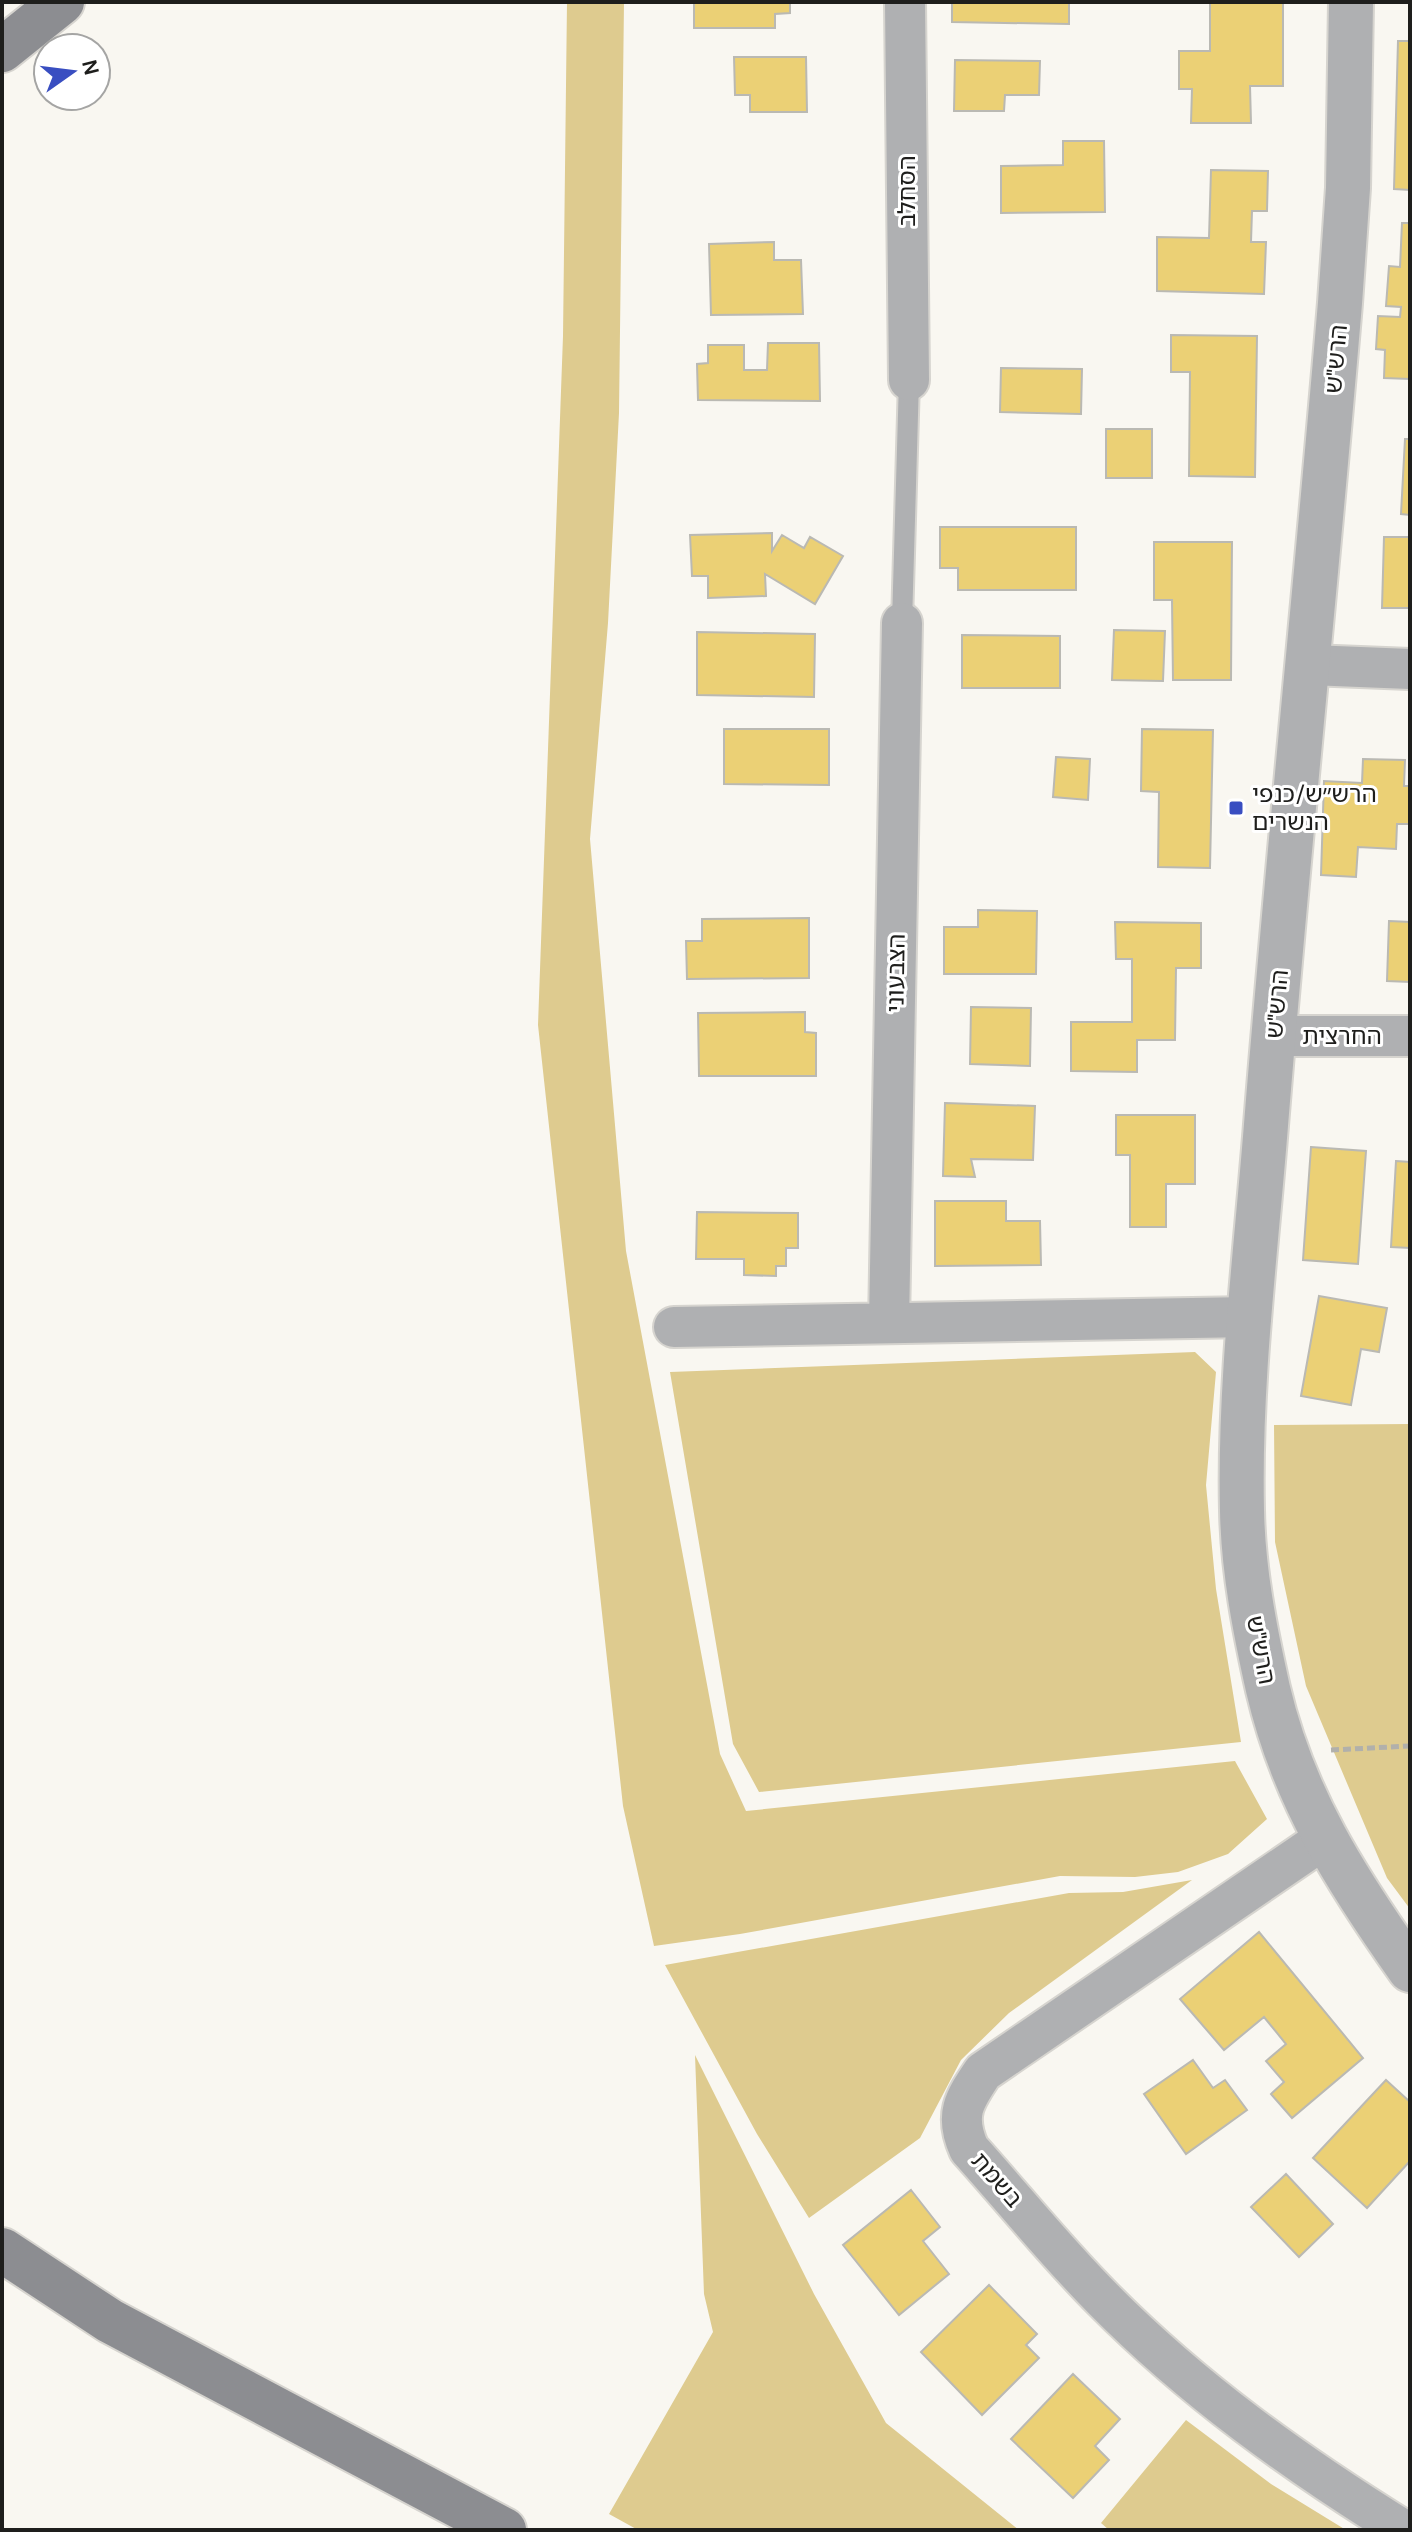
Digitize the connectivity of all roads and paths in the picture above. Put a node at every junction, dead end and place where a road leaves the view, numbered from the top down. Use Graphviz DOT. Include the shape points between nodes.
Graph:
graph roads {
  1 [pos="62,2"];
  2 [pos="905,2"];
  3 [pos="1351,2"];
  4 [pos="2,50"];
  5 [pos="909,380"];
  6 [pos="902,623"];
  7 [pos="1310,665"];
  8 [pos="1410,669"];
  9 [pos="1273,1036"];
  10 [pos="1410,1036"];
  11 [pos="1251,1317"];
  12 [pos="889,1323"];
  13 [pos="674,1327"];
  14 [pos="1410,1746"];
  15 [pos="1286,1752"];
  16 [pos="1324,1839"];
  17 [pos="1410,1970"];
  18 [pos="2,2250"];
  19 [pos="504,2530"];
  20 [pos="1403,2530"];
  1 -- 4 [label="main road"];
  2 -- 5 [label="street, הסחלב"];
  3 -- 7 [label="street, הרש''ש" via="1348,188"];
  5 -- 6 [label="lane"];
  6 -- 12 [label="street, הצבעוני"];
  7 -- 8 [label="street"];
  7 -- 9 [label="street, הרש''ש"];
  9 -- 10 [label="street, החרצית"];
  9 -- 11 [label="street, הרש''ש"];
  11 -- 12 [label="street"];
  11 -- 15 [label="street, הרש''ש" via="1242,1513 1252,1607"];
  12 -- 13 [label="street"];
  14 -- 15 [label="path"];
  15 -- 16 [label="street, הרש''ש"];
  16 -- 17 [label="street, הרש''ש"];
  16 -- 20 [label="street, בשמת" via="983,2072 966,2098 959,2128 969,2149 1093,2287 1179,2370 1266,2441"];
  18 -- 19 [label="main road" via="110,2321"];
}
